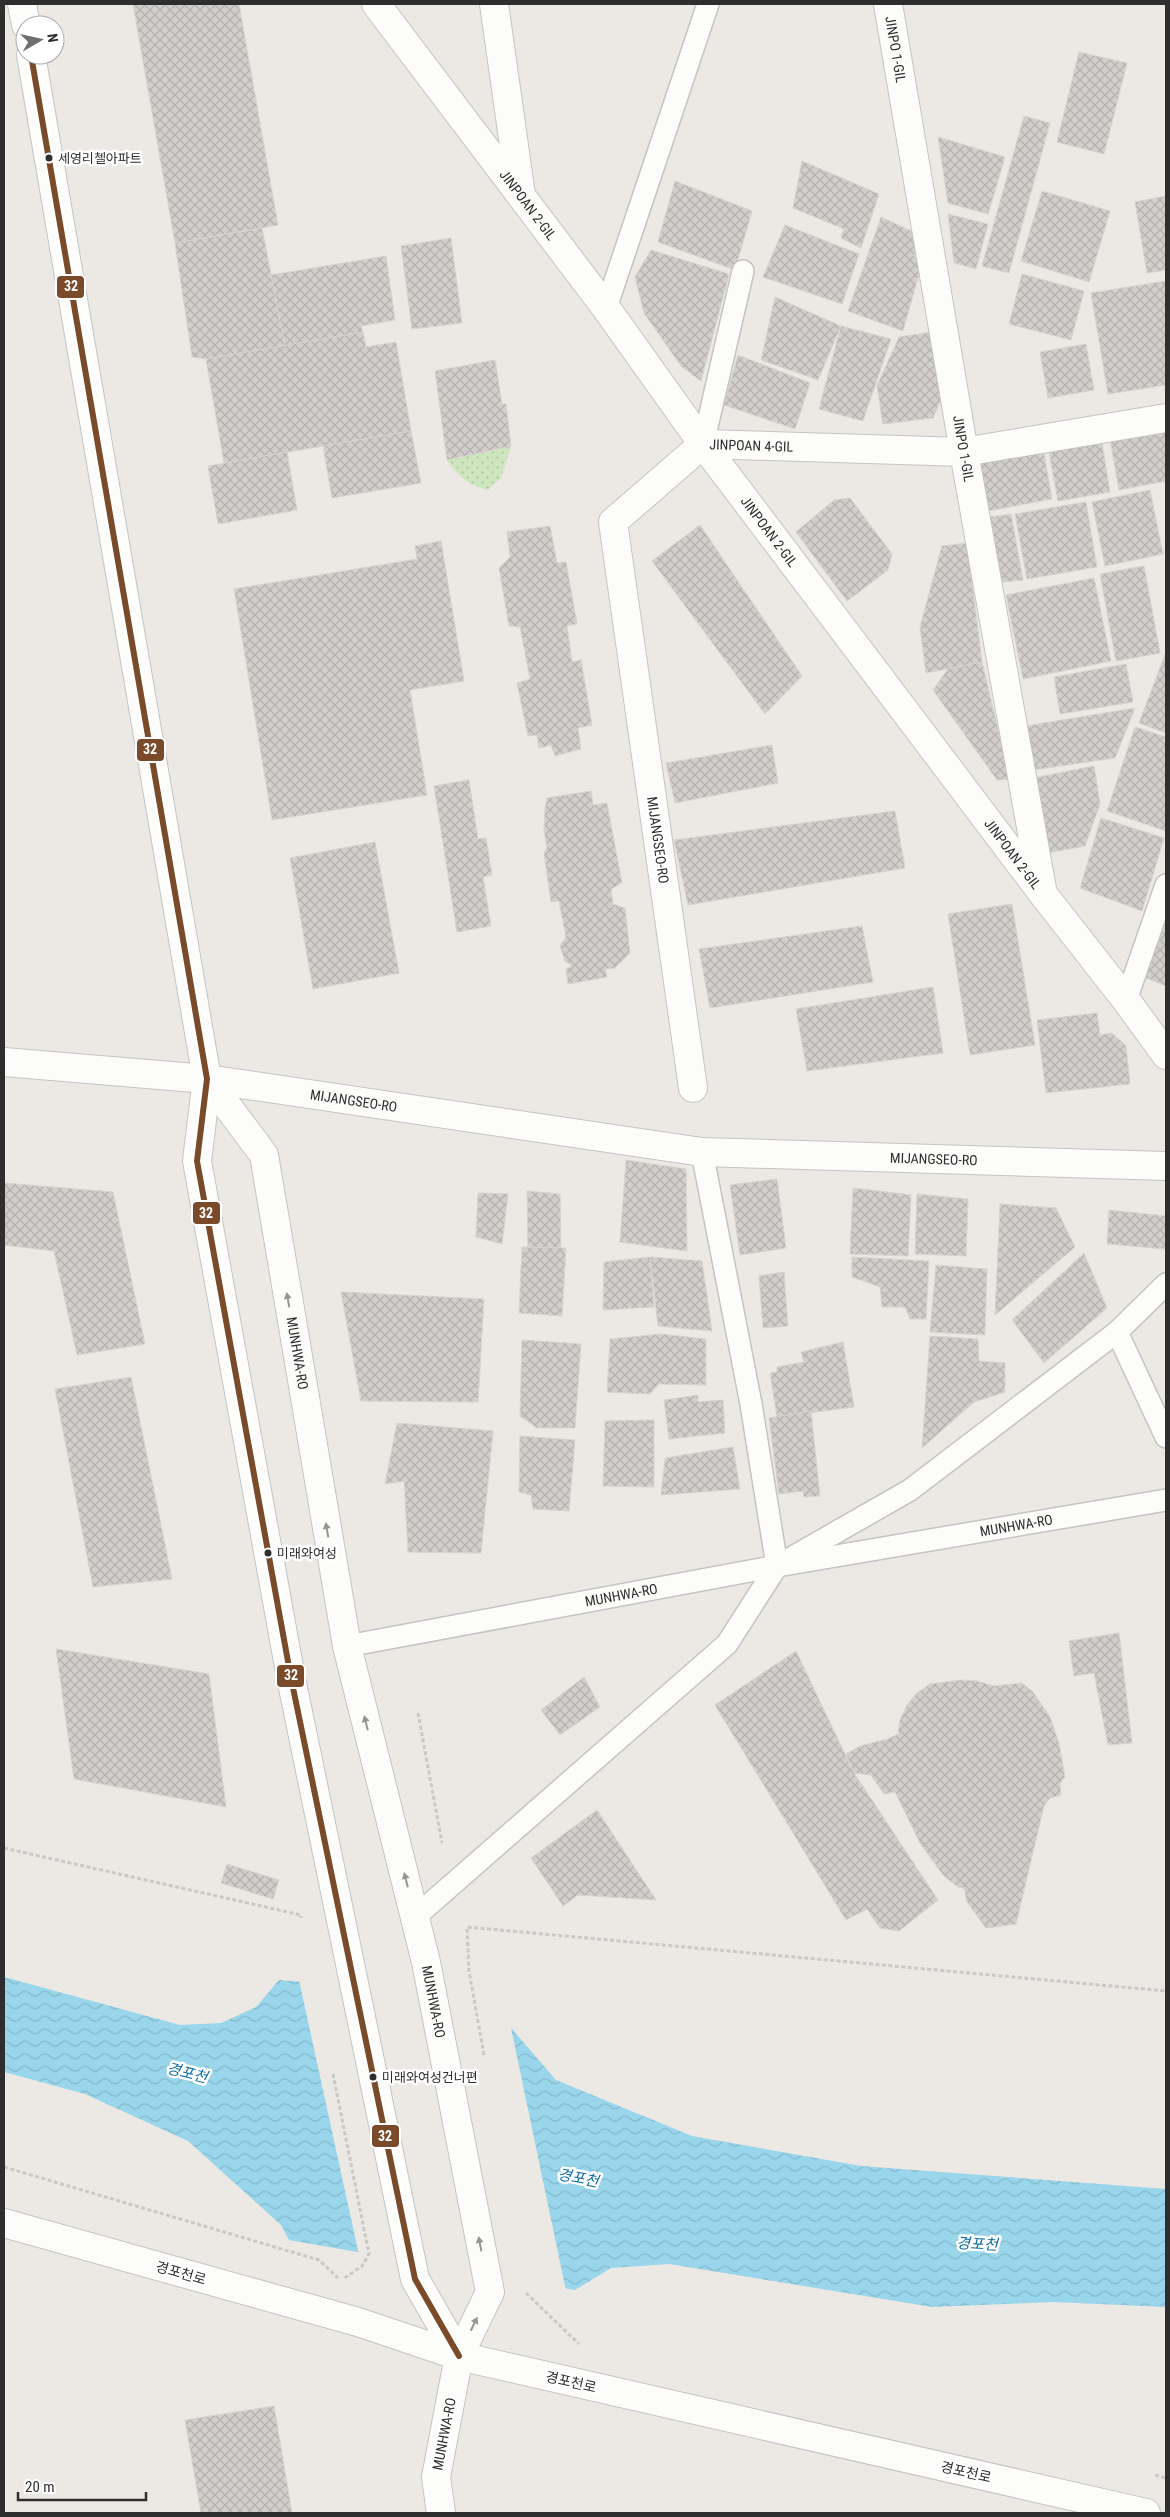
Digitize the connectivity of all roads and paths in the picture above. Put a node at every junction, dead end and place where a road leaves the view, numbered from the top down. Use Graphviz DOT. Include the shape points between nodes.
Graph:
graph roads {
  1 [pos="376,4"];
  2 [pos="494,4"];
  3 [pos="708,4"];
  4 [pos="888,4"];
  5 [pos="33,65"];
  6 [pos="521,199"];
  7 [pos="743,271"];
  8 [pos="606,308"];
  9 [pos="1166,418"];
  10 [pos="703,444"];
  11 [pos="964,452"];
  12 [pos="648,771"];
  13 [pos="1166,885"];
  14 [pos="1043,894"];
  15 [pos="1126,1000"];
  16 [pos="1166,1055"];
  17 [pos="4,1062"];
  18 [pos="207,1079"];
  19 [pos="693,1088"];
  20 [pos="702,1152"];
  21 [pos="1166,1166"];
  22 [pos="1166,1284"];
  23 [pos="1117,1332"];
  24 [pos="1166,1437"];
  25 [pos="1166,1500"];
  26 [pos="776,1566"];
  27 [pos="347,1646"];
  28 [pos="418,1713"];
  29 [pos="442,1843"];
  30 [pos="4,1848"];
  31 [pos="300,1915"];
  32 [pos="415,1917"];
  33 [pos="469,1971"];
  34 [pos="1166,1992"];
  35 [pos="332,2069"];
  36 [pos="4,2167"];
  37 [pos="4,2223"];
  38 [pos="527,2294"];
  39 [pos="587,2346"];
  40 [pos="459,2356"];
  41 [pos="1147,2473"];
  42 [pos="1166,2478"];
  43 [pos="441,2513"];
  44 [pos="1146,2513"];
  1 -- 6 [label="street, JINPOAN 2-GIL"];
  2 -- 6 [label="street"];
  3 -- 8 [label="lane"];
  4 -- 11 [label="street, JINPO 1-GIL"];
  5 -- 18 [label="street, MUNHWA-RO"];
  6 -- 8 [label="street, JINPOAN 2-GIL"];
  7 -- 10 [label="lane"];
  8 -- 10 [label="street, JINPOAN 2-GIL"];
  9 -- 11 [label="street, JINPOAN 4-GIL"];
  10 -- 11 [label="street, JINPOAN 4-GIL"];
  10 -- 12 [label="street, JINPOAN 4-GIL" via="612,522"];
  10 -- 14 [label="street, JINPOAN 2-GIL"];
  11 -- 14 [label="street, JINPO 1-GIL"];
  12 -- 19 [label="street, MIJANGSEO-RO"];
  13 -- 15 [label="lane"];
  14 -- 15 [label="street, JINPOAN 2-GIL"];
  15 -- 16 [label="street, JINPOAN 2-GIL"];
  17 -- 18 [label="street, MIJANGSEO-RO"];
  18 -- 20 [label="street, MIJANGSEO-RO"];
  27 -- 18 [label="street, MUNHWA-RO, one-way" via="264,1155"];
  18 -- 40 [label="street, MUNHWA-RO" via="198,1161 291,1678 415,2279"];
  20 -- 21 [label="street, MIJANGSEO-RO"];
  20 -- 26 [label="lane" via="751,1404"];
  22 -- 23 [label="lane"];
  23 -- 24 [label="lane"];
  23 -- 26 [label="lane" via="910,1490"];
  25 -- 26 [label="lane, MUNHWA-RO"];
  26 -- 27 [label="lane, MUNHWA-RO"];
  26 -- 32 [label="lane" via="727,1644"];
  32 -- 27 [label="street, MUNHWA-RO, one-way"];
  28 -- 29 [label="path"];
  30 -- 31 [label="path"];
  40 -- 32 [label="street, MUNHWA-RO, one-way" via="490,2292"];
  33 -- 34 [label="path" via="467,1927"];
  35 -- 36 [label="path" via="369,2254 362,2266 341,2280 319,2260"];
  37 -- 40 [label="street, 경포천로" via="358,2322"];
  38 -- 39 [label="path" via="577,2344"];
  40 -- 43 [label="street, MUNHWA-RO" via="436,2477"];
  40 -- 44 [label="street, 경포천로"];
  41 -- 42 [label="path"];
}
